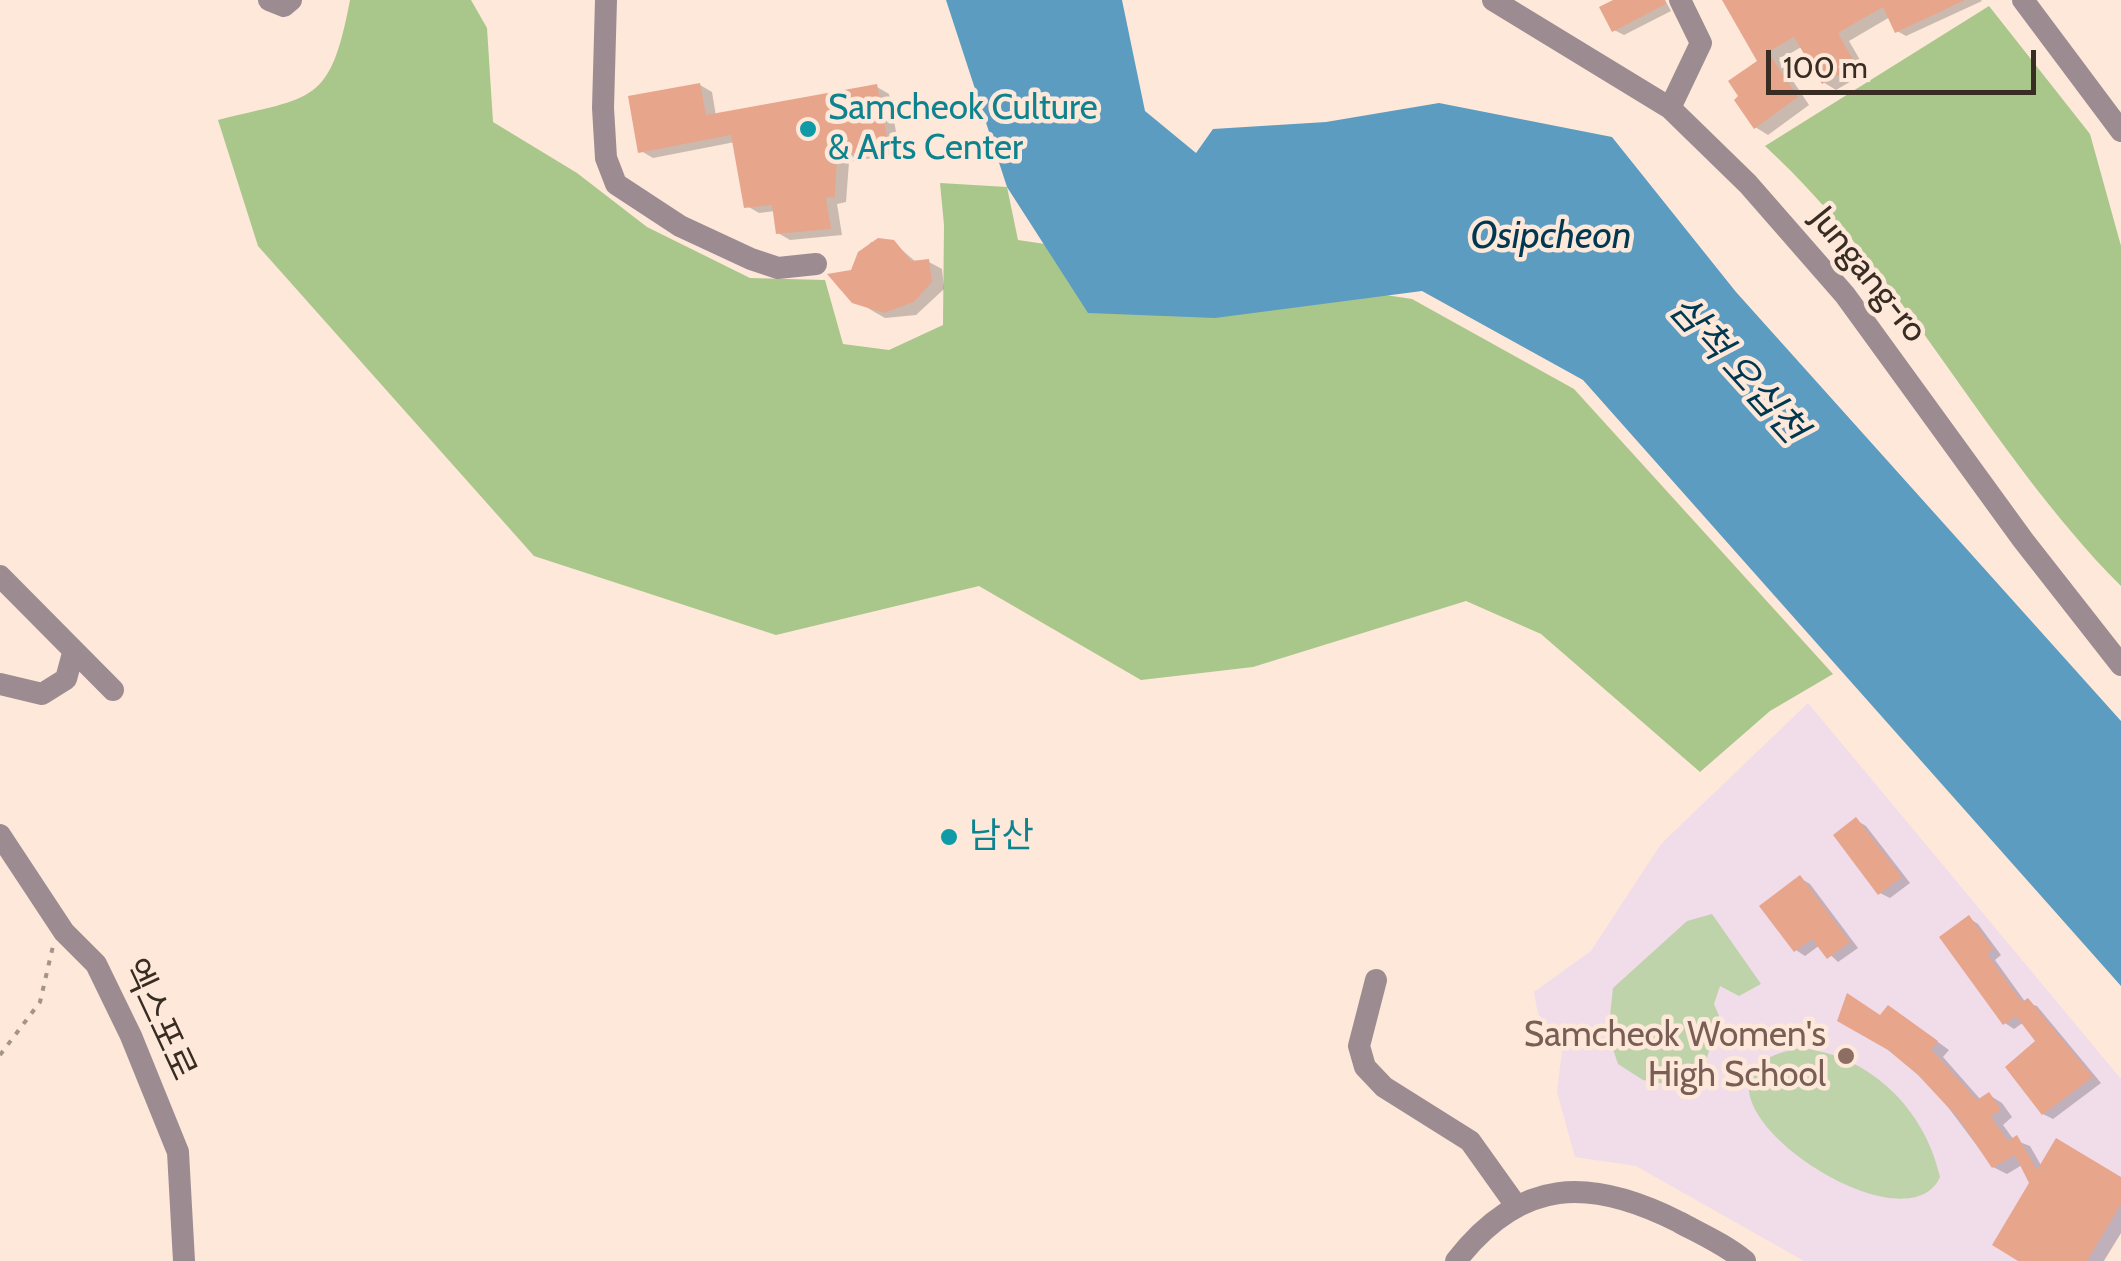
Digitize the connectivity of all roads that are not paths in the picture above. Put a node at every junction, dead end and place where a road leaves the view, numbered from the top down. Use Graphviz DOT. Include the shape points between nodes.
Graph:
graph roads {
  1 [pos="269,0"];
  2 [pos="291,0"];
  3 [pos="606,0"];
  4 [pos="1494,0"];
  5 [pos="1680,0"];
  6 [pos="2023,0"];
  7 [pos="1670,108"];
  8 [pos="2121,131"];
  9 [pos="816,264"];
  10 [pos="0,576"];
  11 [pos="73,653"];
  12 [pos="2121,665"];
  13 [pos="0,684"];
  14 [pos="113,690"];
  15 [pos="0,835"];
  16 [pos="1376,980"];
  17 [pos="1515,1204"];
  18 [pos="184,1261"];
  19 [pos="1456,1261"];
  20 [pos="1746,1261"];
  1 -- 2 [label="street" via="284,6"];
  3 -- 9 [label="street" via="602,108 606,158 616,184 680,226 751,259 778,268"];
  4 -- 7 [label="street, Jungang-ro"];
  5 -- 7 [label="street" via="1701,44"];
  6 -- 8 [label="street"];
  7 -- 12 [label="street, Jungang-ro" via="1748,184 1845,295"];
  10 -- 11 [label="street"];
  11 -- 13 [label="street" via="66,679 42,694"];
  11 -- 14 [label="street"];
  15 -- 18 [label="street, 엑스포로" via="61,928 96,964 178,1152"];
  16 -- 17 [label="street" via="1360,1046 1366,1067 1384,1087 1470,1140"];
  17 -- 19 [label="street"];
  17 -- 20 [label="street" via="1573,1191 1616,1194"];
}
